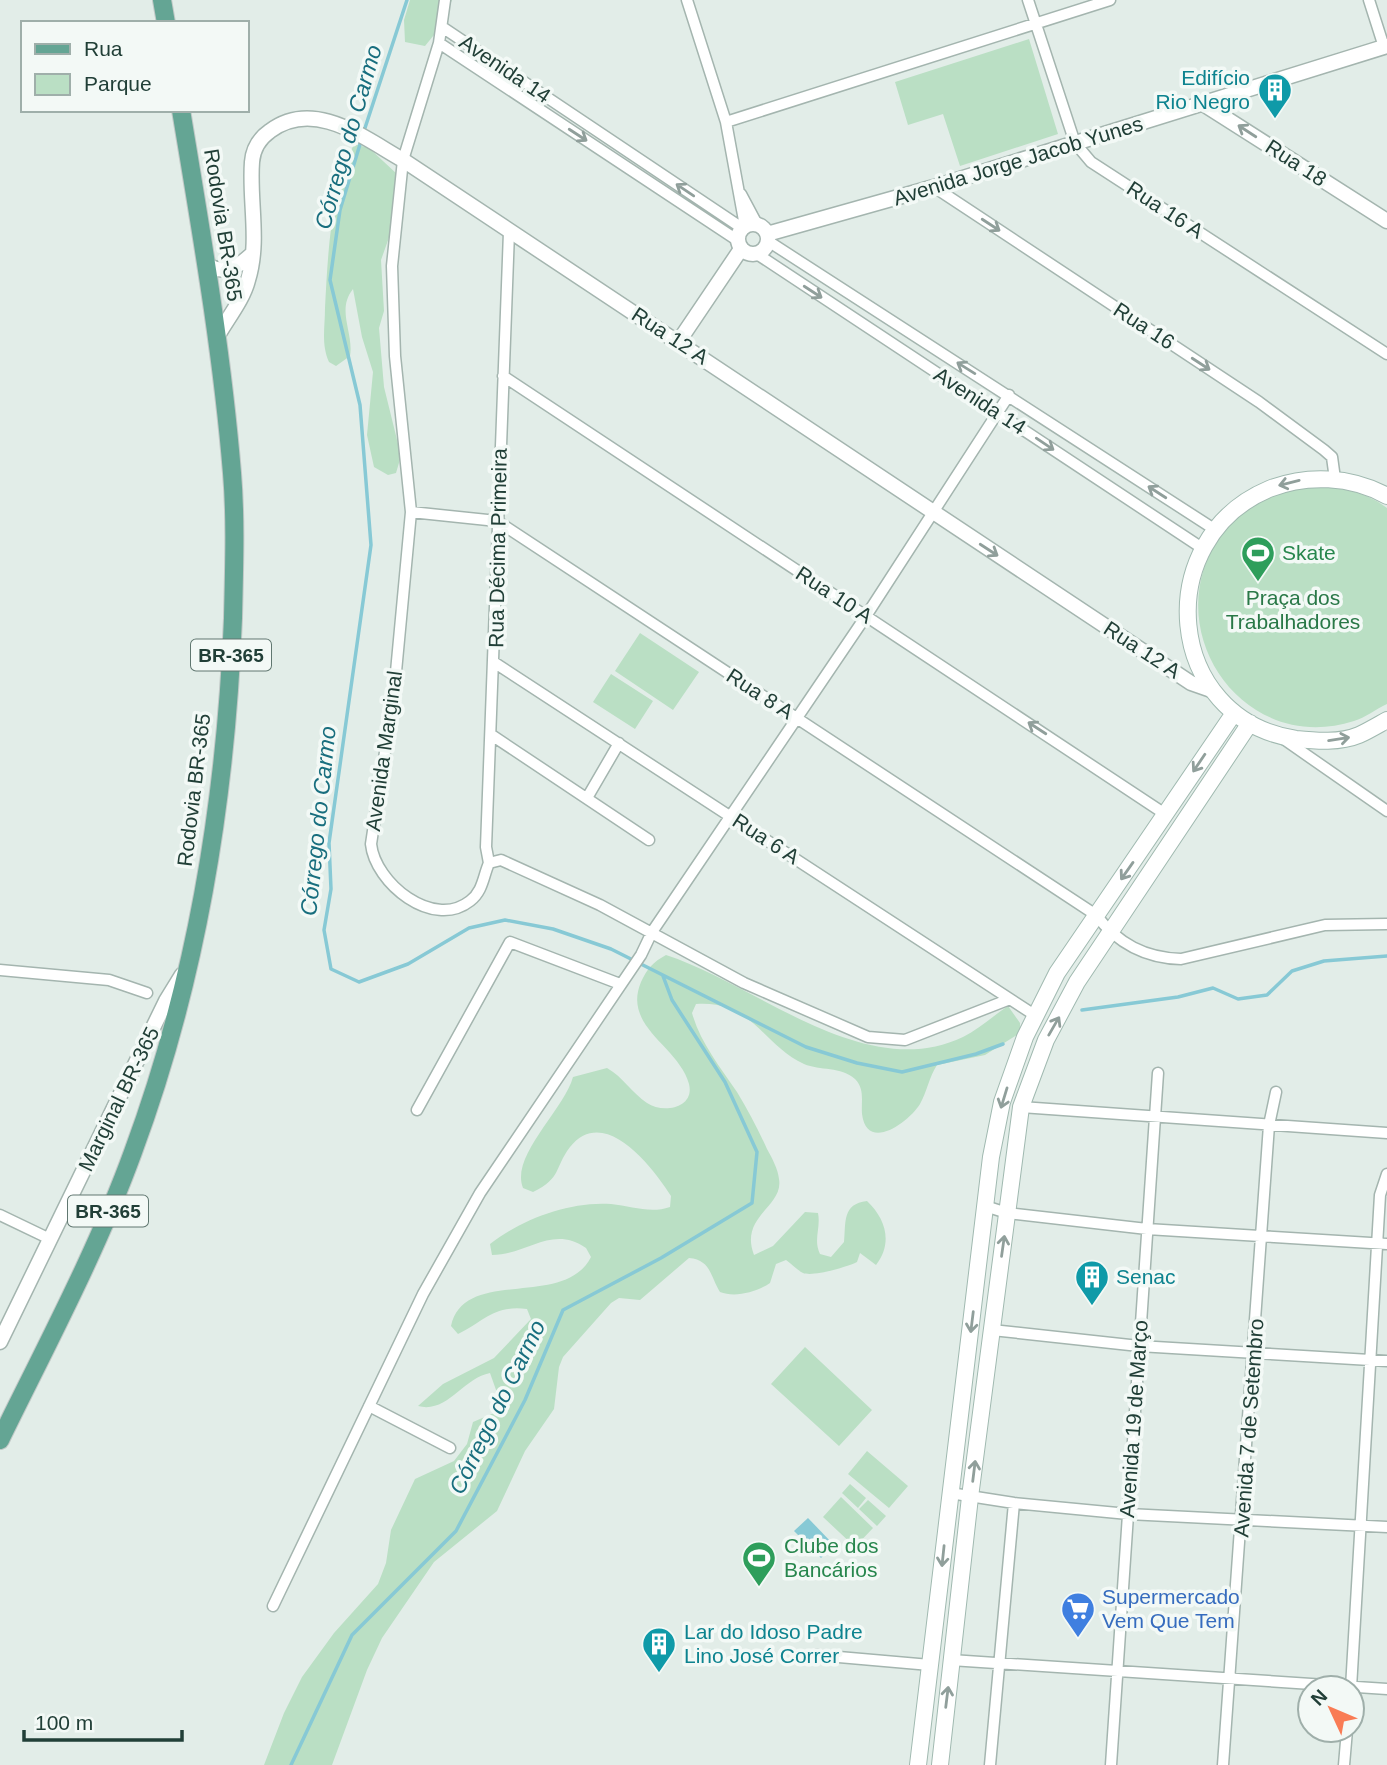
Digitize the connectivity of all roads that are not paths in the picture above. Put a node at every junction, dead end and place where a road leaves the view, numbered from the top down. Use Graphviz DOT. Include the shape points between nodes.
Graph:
graph roads {
  1 [pos="162,0"];
  2 [pos="445,0"];
  3 [pos="687,0"];
  4 [pos="1028,0"];
  5 [pos="1110,0"];
  6 [pos="1369,0"];
  7 [pos="166,21"];
  8 [pos="1035,23"];
  9 [pos="442,27"];
  10 [pos="439,43"];
  11 [pos="1385,47"];
  12 [pos="1205,105"];
  13 [pos="181,112"];
  14 [pos="726,122"];
  15 [pos="1075,143"];
  16 [pos="403,160"];
  17 [pos="934,187"];
  18 [pos="1387,221"];
  19 [pos="509,232"];
  20 [pos="751,234"];
  21 [pos="757,254"];
  22 [pos="251,255"];
  23 [pos="207,265"];
  24 [pos="217,337"];
  25 [pos="679,341"];
  26 [pos="1387,354"];
  27 [pos="503,376"];
  28 [pos="1009,395"];
  29 [pos="998,413"];
  30 [pos="1335,479"];
  31 [pos="1384,489"];
  32 [pos="411,512"];
  33 [pos="932,512"];
  34 [pos="498,521"];
  35 [pos="1214,529"];
  36 [pos="1202,548"];
  37 [pos="866,616"];
  38 [pos="495,663"];
  39 [pos="1211,690"];
  40 [pos="1234,713"];
  41 [pos="797,718"];
  42 [pos="1387,720"];
  43 [pos="1250,723"];
  44 [pos="493,736"];
  45 [pos="1280,736"];
  46 [pos="619,743"];
  47 [pos="587,798"];
  48 [pos="1387,810"];
  49 [pos="1165,814"];
  50 [pos="732,816"];
  51 [pos="649,840"];
  52 [pos="489,863"];
  53 [pos="1096,915"];
  54 [pos="1387,924"];
  55 [pos="1111,930"];
  56 [pos="652,932"];
  57 [pos="0,970"];
  58 [pos="185,971"];
  59 [pos="620,984"];
  60 [pos="147,993"];
  61 [pos="1010,999"];
  62 [pos="1036,1016"];
  63 [pos="1158,1073"];
  64 [pos="1276,1092"];
  65 [pos="1021,1107"];
  66 [pos="417,1110"];
  67 [pos="1155,1117"];
  68 [pos="1269,1125"];
  69 [pos="1387,1133"];
  70 [pos="1387,1174"];
  71 [pos="985,1206"];
  72 [pos="1007,1213"];
  73 [pos="0,1215"];
  74 [pos="1147,1229"];
  75 [pos="1262,1235"];
  76 [pos="50,1239"];
  77 [pos="1383,1244"];
  78 [pos="992,1330"];
  79 [pos="0,1342"];
  80 [pos="1139,1346"];
  81 [pos="1255,1353"];
  82 [pos="1372,1360"];
  83 [pos="1387,1361"];
  84 [pos="369,1406"];
  85 [pos="0,1440"];
  86 [pos="450,1448"];
  87 [pos="950,1493"];
  88 [pos="970,1497"];
  89 [pos="1014,1503"];
  90 [pos="1128,1514"];
  91 [pos="1243,1517"];
  92 [pos="1359,1525"];
  93 [pos="1387,1527"];
  94 [pos="273,1606"];
  95 [pos="816,1655"];
  96 [pos="951,1660"];
  97 [pos="930,1665"];
  98 [pos="1000,1665"];
  99 [pos="1118,1673"];
  100 [pos="1352,1674"];
  101 [pos="1229,1680"];
  102 [pos="1296,1684"];
  103 [pos="1366,1688"];
  104 [pos="1387,1689"];
  105 [pos="920,1740"];
  106 [pos="942,1742"];
  107 [pos="1346,1744"];
  108 [pos="918,1765"];
  109 [pos="940,1765"];
  110 [pos="990,1765"];
  111 [pos="1111,1765"];
  112 [pos="1223,1765"];
  113 [pos="1344,1765"];
  1 -- 7 [label="main road"];
  2 -- 9 [label="street, Avenida Marginal"];
  3 -- 14 [label="street"];
  4 -- 8 [label="street, Rua 16 A"];
  5 -- 8 [label="street"];
  6 -- 11 [label="street"];
  8 -- 14 [label="street"];
  8 -- 15 [label="street, Rua 16 A"];
  9 -- 10 [label="street, Avenida Marginal"];
  20 -- 9 [label="street, Avenida 14, one-way"];
  10 -- 16 [label="street, Avenida Marginal"];
  10 -- 20 [label="street, Avenida 14, one-way"];
  11 -- 12 [label="street, Avenida Jorge Jacob Yunes"];
  12 -- 15 [label="street, Avenida Jorge Jacob Yunes"];
  18 -- 12 [label="street, Rua 18, one-way"];
  13 -- 23 [label="main road, Rodovia BR-365 / BR-365"];
  14 -- 20 [label="street"];
  15 -- 17 [label="street, Avenida Jorge Jacob Yunes"];
  15 -- 26 [label="street, Rua 16 A" via="1091,162"];
  16 -- 19 [label="street, Rua 12 A"];
  16 -- 22 [label="street, Rua 12 A" via="332,121 306,118 280,124 254,150"];
  16 -- 32 [label="street, Avenida Marginal" via="392,266 395,356"];
  17 -- 20 [label="street, Avenida Jorge Jacob Yunes"];
  17 -- 30 [label="street, Rua 16, one-way" via="1259,402 1332,457"];
  19 -- 25 [label="street, Rua 12 A"];
  19 -- 27 [label="street, Rua Décima Primeira"];
  20 -- 21 [label="street, Avenida 14"];
  20 -- 25 [label="street"];
  28 -- 20 [label="street, Avenida 14, one-way"];
  21 -- 29 [label="street, Avenida 14, one-way"];
  22 -- 23 [label="street" via="220,271"];
  22 -- 24 [label="street, Rua 12 A" via="248,280"];
  23 -- 24 [label="main road, Rodovia BR-365 / BR-365"];
  24 -- 58 [label="main road, Rodovia BR-365 / BR-365" via="233,476 230,685 216,813"];
  25 -- 33 [label="street, Rua 12 A"];
  27 -- 34 [label="street, Rua Décima Primeira"];
  27 -- 37 [label="street, Rua 10 A"];
  28 -- 29 [label="street"];
  35 -- 28 [label="street, Avenida 14, one-way"];
  29 -- 33 [label="street"];
  29 -- 36 [label="street, Avenida 14, one-way"];
  30 -- 31 [label="main road"];
  30 -- 35 [label="main road, one-way" via="1290,481 1248,498"];
  32 -- 34 [label="street, Rua 8 A"];
  32 -- 52 [label="street, Avenida Marginal" via="394,693 372,854 391,883 436,911 451,911 470,901 480,891"];
  33 -- 37 [label="street"];
  33 -- 39 [label="street, Rua 12 A, one-way" via="1191,683"];
  34 -- 38 [label="street, Rua Décima Primeira"];
  34 -- 41 [label="street, Rua 8 A"];
  35 -- 36 [label="main road"];
  36 -- 39 [label="main road" via="1189,584 1187,623 1195,657"];
  37 -- 41 [label="street"];
  49 -- 37 [label="street, Rua 10 A, one-way"];
  38 -- 44 [label="street, Rua Décima Primeira"];
  38 -- 46 [label="street, Rua 6 A"];
  39 -- 40 [label="main road"];
  40 -- 43 [label="main road"];
  40 -- 49 [label="main road, one-way"];
  41 -- 50 [label="street"];
  41 -- 53 [label="street, Rua 8 A"];
  45 -- 42 [label="main road, one-way" via="1318,742 1357,736"];
  43 -- 45 [label="main road"];
  43 -- 55 [label="main road"];
  44 -- 47 [label="street"];
  44 -- 52 [label="street, Rua Décima Primeira" via="486,847"];
  45 -- 48 [label="street"];
  46 -- 47 [label="street"];
  46 -- 50 [label="street, Rua 6 A"];
  47 -- 51 [label="street"];
  49 -- 53 [label="main road, one-way"];
  50 -- 56 [label="street"];
  50 -- 61 [label="street, Rua 6 A"];
  52 -- 56 [label="street" via="501,860 518,866"];
  53 -- 55 [label="street, Rua 8 A"];
  53 -- 62 [label="main road" via="1057,973"];
  54 -- 55 [label="street, Rua 8 A" via="1325,925 1181,959 1143,954"];
  65 -- 55 [label="main road, one-way" via="1046,1040"];
  56 -- 59 [label="street"];
  56 -- 61 [label="street" via="744,983 887,1041 905,1041"];
  57 -- 60 [label="street" via="109,980"];
  58 -- 76 [label="street, Marginal BR-365"];
  58 -- 85 [label="main road, Rodovia BR-365 / BR-365" via="173,1027 133,1153"];
  59 -- 66 [label="street" via="510,942"];
  59 -- 84 [label="street" via="480,1193 423,1294"];
  61 -- 62 [label="street, Rua 6 A"];
  62 -- 71 [label="main road, one-way" via="1002,1102"];
  63 -- 67 [label="street, Avenida 19 de Março"];
  64 -- 68 [label="street, Avenida 7 de Setembro"];
  65 -- 67 [label="street"];
  65 -- 72 [label="main road"];
  67 -- 68 [label="street"];
  67 -- 74 [label="street, Avenida 19 de Março"];
  68 -- 69 [label="street"];
  68 -- 75 [label="street, Avenida 7 de Setembro"];
  70 -- 77 [label="street" via="1380,1195"];
  71 -- 72 [label="street"];
  71 -- 87 [label="main road, one-way"];
  72 -- 74 [label="street"];
  78 -- 72 [label="main road, one-way"];
  73 -- 76 [label="street"];
  74 -- 75 [label="street"];
  74 -- 80 [label="street, Avenida 19 de Março"];
  75 -- 77 [label="street"];
  75 -- 81 [label="street, Avenida 7 de Setembro"];
  76 -- 79 [label="street, Marginal BR-365"];
  77 -- 82 [label="street"];
  78 -- 80 [label="street"];
  88 -- 78 [label="main road, one-way"];
  80 -- 81 [label="street"];
  80 -- 90 [label="street, Avenida 19 de Março"];
  81 -- 82 [label="street"];
  81 -- 91 [label="street, Avenida 7 de Setembro"];
  82 -- 83 [label="street"];
  82 -- 92 [label="street"];
  84 -- 86 [label="street"];
  84 -- 94 [label="street"];
  87 -- 88 [label="street"];
  87 -- 97 [label="main road, one-way"];
  88 -- 89 [label="street"];
  88 -- 96 [label="main road"];
  89 -- 90 [label="street"];
  89 -- 98 [label="street"];
  90 -- 91 [label="street"];
  90 -- 99 [label="street, Avenida 19 de Março"];
  91 -- 92 [label="street"];
  91 -- 101 [label="street, Avenida 7 de Setembro"];
  92 -- 93 [label="street"];
  92 -- 100 [label="street"];
  95 -- 97 [label="street"];
  96 -- 98 [label="street"];
  106 -- 96 [label="main road, one-way"];
  97 -- 105 [label="main road"];
  98 -- 99 [label="street"];
  98 -- 110 [label="street"];
  99 -- 101 [label="street"];
  99 -- 111 [label="street, Avenida 19 de Março"];
  101 -- 102 [label="street"];
  101 -- 112 [label="street, Avenida 7 de Setembro"];
  103 -- 104 [label="street"];
  105 -- 106 [label="main road"];
  105 -- 108 [label="main road"];
  106 -- 109 [label="main road"];
  107 -- 113 [label="street"];
}
